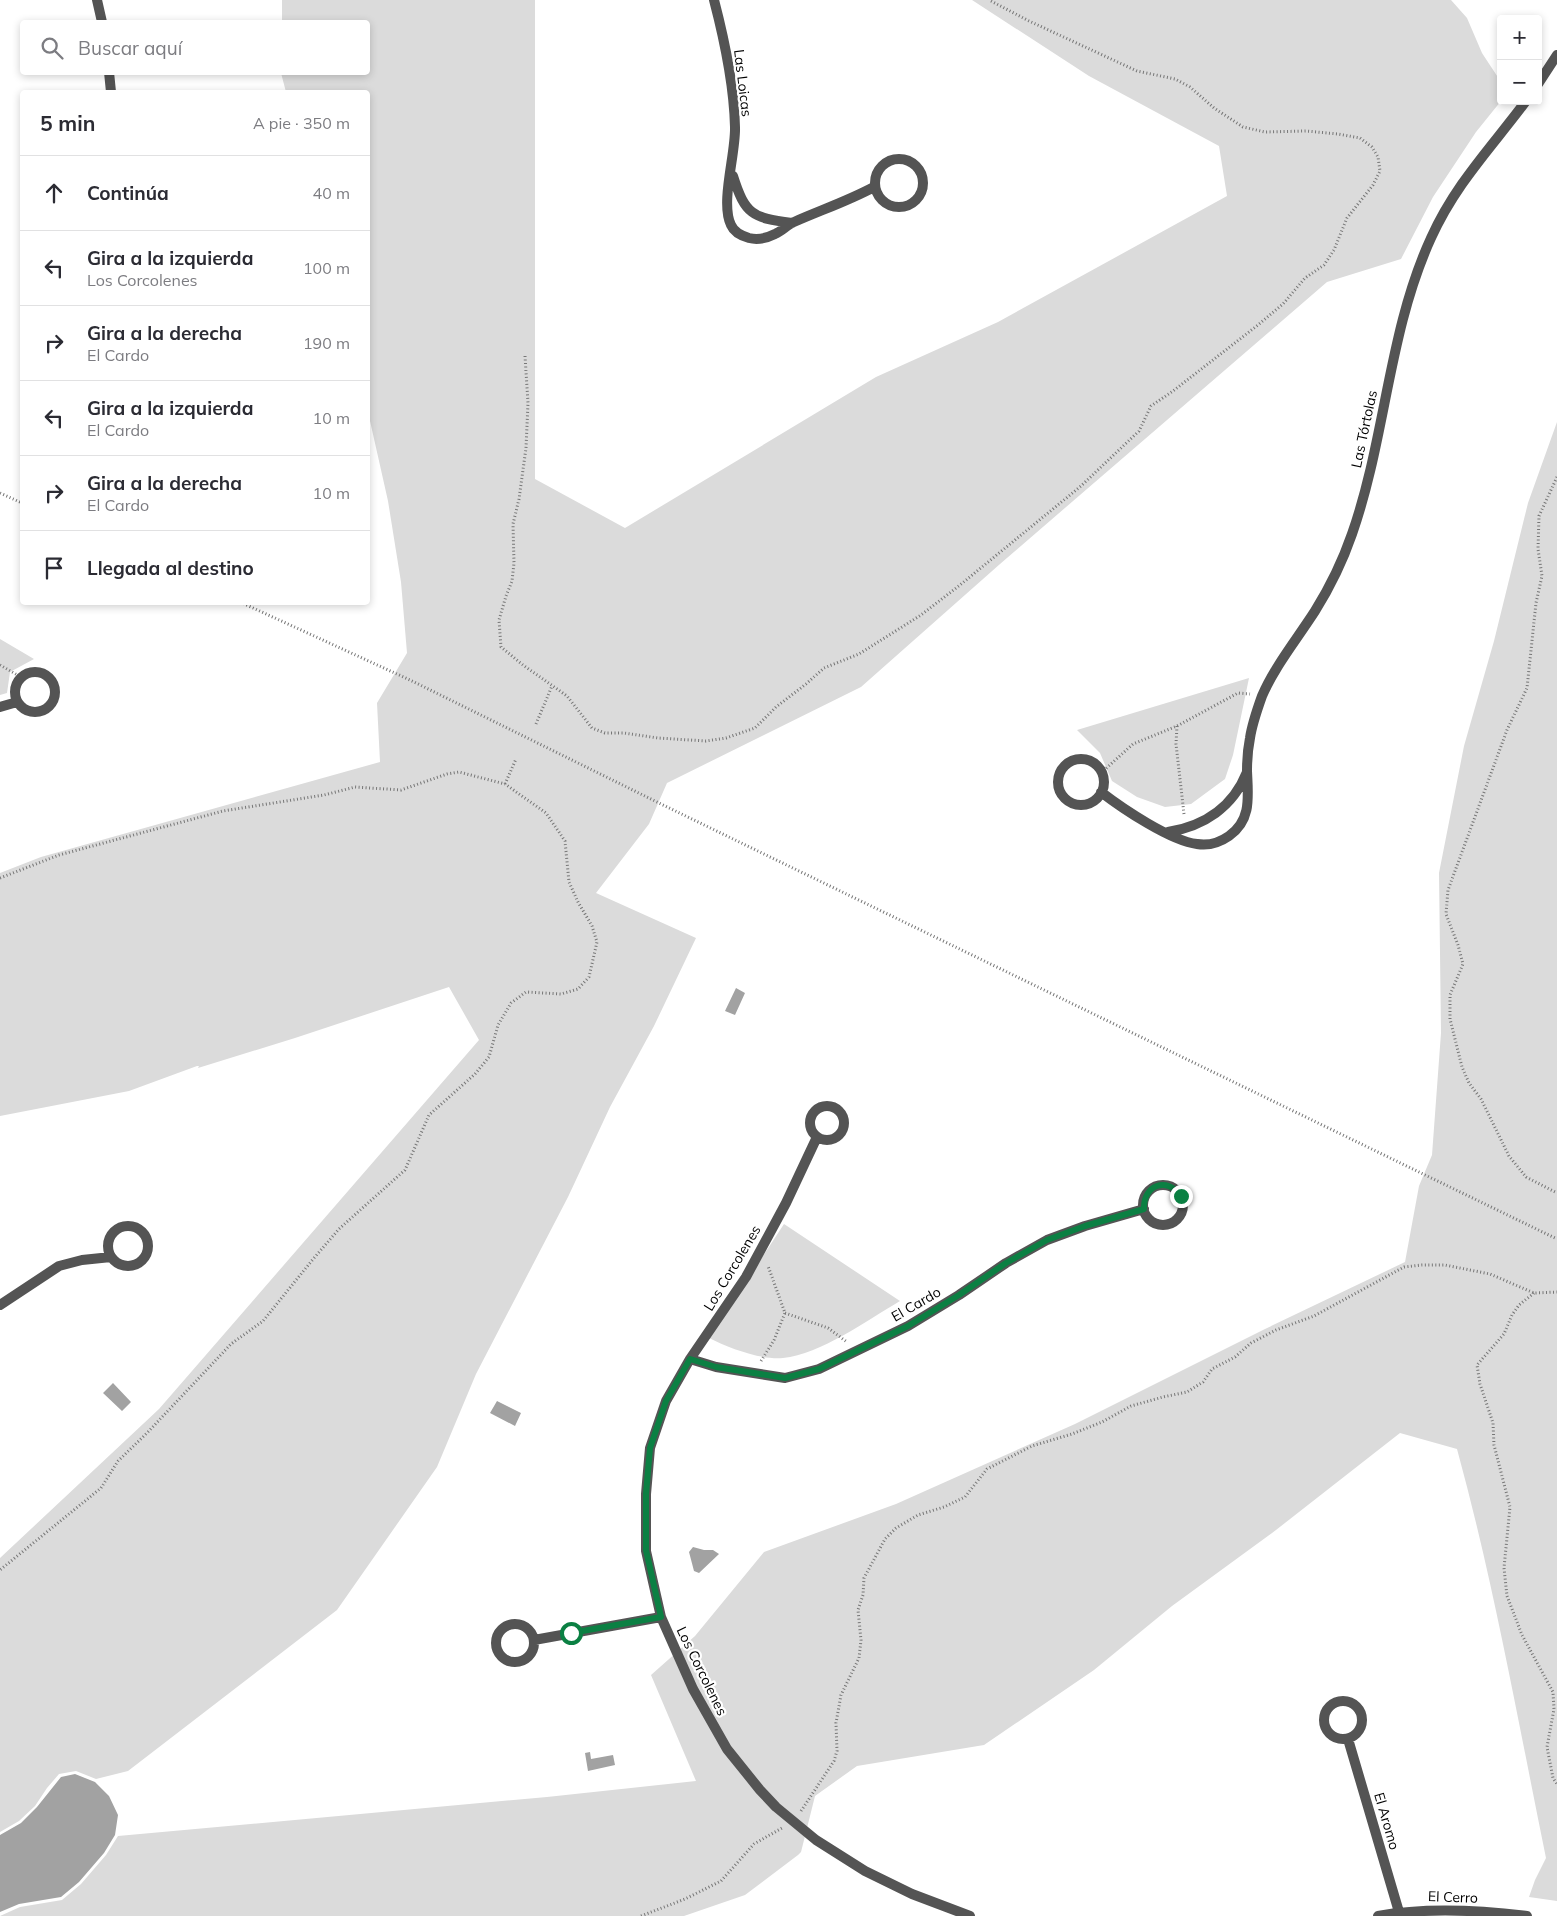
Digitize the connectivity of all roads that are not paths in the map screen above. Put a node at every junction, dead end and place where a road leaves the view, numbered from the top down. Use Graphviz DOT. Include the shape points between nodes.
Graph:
graph roads {
  1 [pos="97,0"];
  2 [pos="714,0"];
  3 [pos="102,20"];
  4 [pos="1557,56"];
  5 [pos="109,75"];
  6 [pos="1542,78"];
  7 [pos="110,90"];
  8 [pos="1523,105"];
  9 [pos="732,171"];
  10 [pos="874,187"];
  11 [pos="792,223"];
  12 [pos="17,702"];
  13 [pos="0,707"];
  14 [pos="1247,771"];
  15 [pos="1101,792"];
  16 [pos="1167,832"];
  17 [pos="817,1137"];
  18 [pos="1144,1209"];
  19 [pos="111,1257"];
  20 [pos="0,1305"];
  21 [pos="690,1359"];
  22 [pos="661,1617"];
  23 [pos="534,1640"];
  24 [pos="1348,1739"];
  25 [pos="1399,1912"];
  26 [pos="970,1916"];
  27 [pos="1378,1916"];
  28 [pos="1527,1916"];
  1 -- 3 [label="street"];
  2 -- 9 [label="street, Las Loicas" via="732,84 735,129"];
  4 -- 6 [label="street"];
  5 -- 7 [label="street"];
  8 -- 14 [label="street, Las Tórtolas" via="1462,182 1431,238 1400,326 1369,476 1351,536 1328,588 1263,694 1250,737"];
  9 -- 11 [label="street, Las Loicas" via="740,198 755,215"];
  9 -- 11 [label="street, Las Loicas" via="727,207 736,232 758,239 775,234"];
  10 -- 10 [label="street" via="887,205 895,208 907,206 919,197 924,180 912,162 895,159 881,166"];
  10 -- 11 [label="street, Las Loicas"];
  12 -- 12 [label="street" via="30,712 38,712 50,706 55,696 54,684 48,676 31,672 21,677 15,686"];
  12 -- 13 [label="street"];
  14 -- 16 [label="street, Las Tórtolas" via="1238,790 1220,810 1202,822"];
  14 -- 16 [label="street, Las Tórtolas" via="1247,811 1230,836 1214,844 1197,844"];
  15 -- 15 [label="street" via="1090,803 1068,802 1058,782 1063,768 1076,760 1091,762 1102,773"];
  15 -- 16 [label="street, Las Tórtolas" via="1141,820"];
  17 -- 21 [label="street, Los Corcolenes" via="746,1277"];
  18 -- 21 [label="street, El Cardo" via="1047,1240 917,1320 819,1369 785,1378 716,1367"];
  19 -- 19 [label="street" via="124,1266 137,1265 146,1256 147,1238 132,1226 120,1228 108,1242"];
  19 -- 20 [label="street" via="59,1266"];
  21 -- 22 [label="street, Los Corcolenes" via="666,1401 650,1448 646,1550"];
  22 -- 23 [label="street"];
  22 -- 26 [label="street, Los Corcolenes" via="693,1689 727,1749 760,1790 793,1822 864,1871"];
  24 -- 25 [label="street, El Aromo"];
  25 -- 27 [label="street, El Cerro"];
  25 -- 28 [label="street, El Cerro" via="1445,1910"];
}
